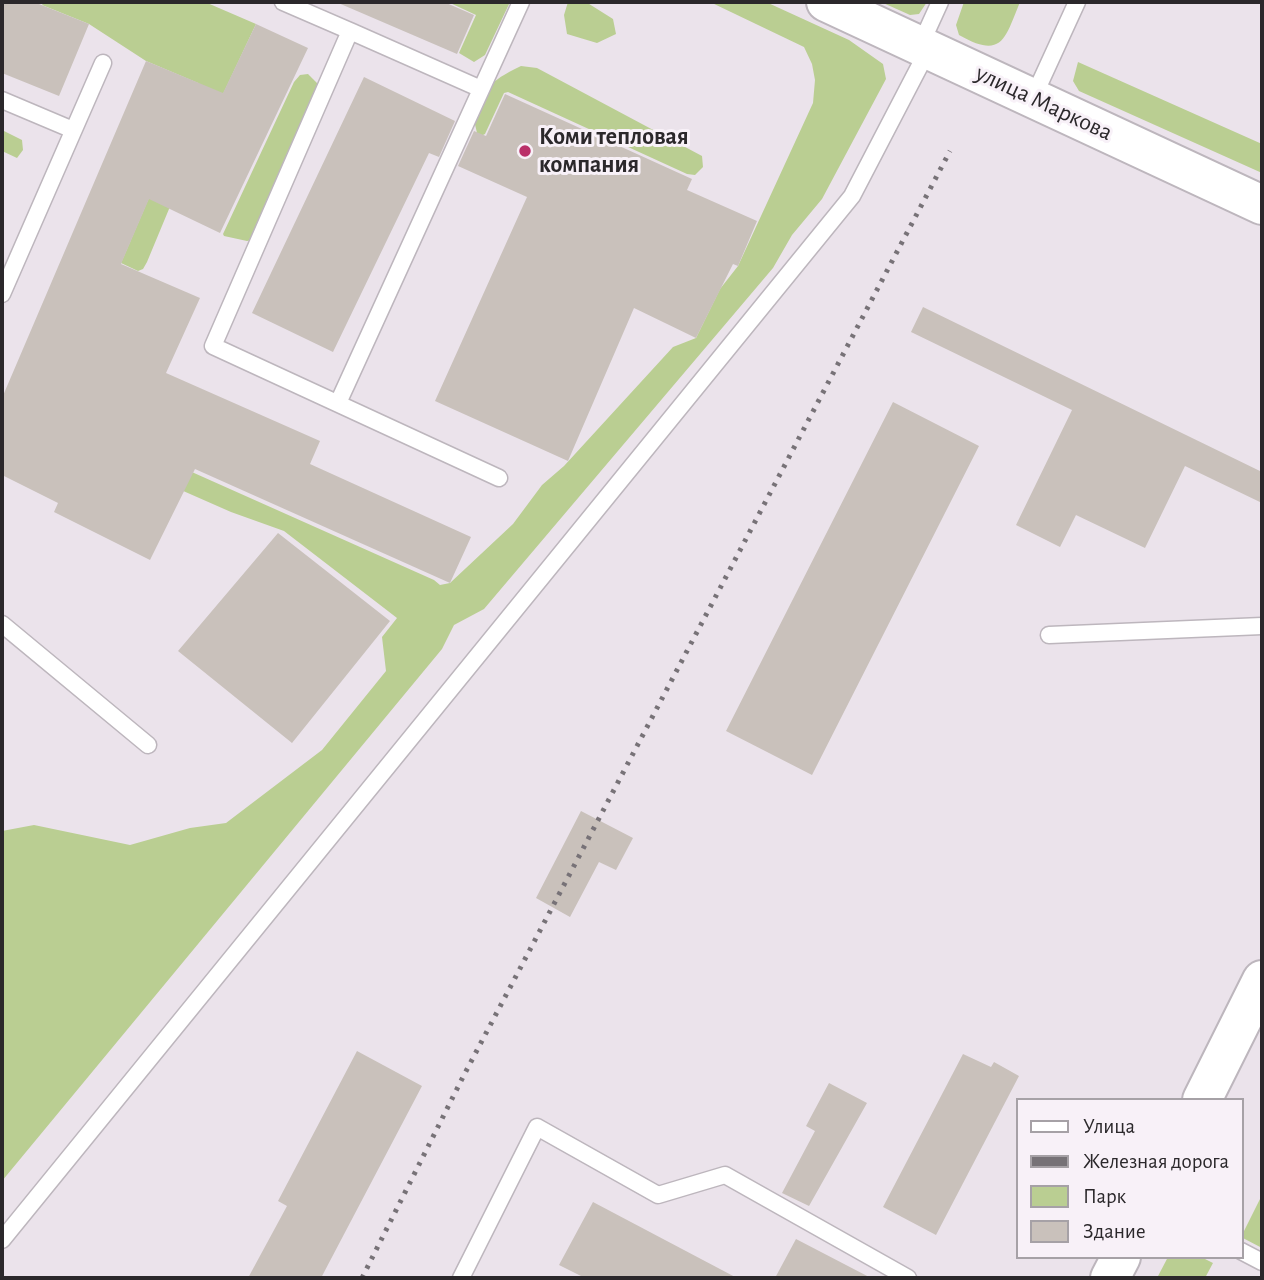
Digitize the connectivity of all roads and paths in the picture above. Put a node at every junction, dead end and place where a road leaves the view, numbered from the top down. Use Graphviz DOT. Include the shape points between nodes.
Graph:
graph roads {
  1 [pos="283,2"];
  2 [pos="521,2"];
  3 [pos="826,2"];
  4 [pos="940,2"];
  5 [pos="1077,2"];
  6 [pos="350,31"];
  7 [pos="924,48"];
  8 [pos="103,63"];
  9 [pos="481,89"];
  10 [pos="1033,99"];
  11 [pos="2,100"];
  12 [pos="73,130"];
  13 [pos="1262,205"];
  14 [pos="2,294"];
  15 [pos="338,403"];
  16 [pos="499,478"];
  17 [pos="2,624"];
  18 [pos="1262,626"];
  19 [pos="1049,635"];
  20 [pos="148,745"];
  21 [pos="1257,1003"];
  22 [pos="1203,1098"];
  23 [pos="2,1240"];
  24 [pos="1243,1252"];
  25 [pos="1120,1259"];
  26 [pos="1262,1262"];
  27 [pos="461,1278"];
  28 [pos="908,1278"];
  29 [pos="1110,1278"];
  1 -- 6 [label="lane"];
  2 -- 9 [label="lane"];
  3 -- 7 [label="street, улица Маркова"];
  4 -- 7 [label="lane"];
  5 -- 10 [label="lane"];
  6 -- 9 [label="lane"];
  6 -- 15 [label="lane" via="213,346"];
  7 -- 10 [label="street, улица Маркова"];
  7 -- 23 [label="lane" via="852,196"];
  8 -- 12 [label="lane"];
  9 -- 15 [label="lane"];
  10 -- 13 [label="street, улица Маркова"];
  11 -- 12 [label="lane"];
  12 -- 14 [label="lane"];
  15 -- 16 [label="lane"];
  17 -- 20 [label="lane"];
  18 -- 19 [label="lane"];
  21 -- 22 [label="street"];
  24 -- 26 [label="lane"];
  25 -- 29 [label="street"];
  27 -- 28 [label="lane" via="537,1127 658,1195 725,1175"];
}
